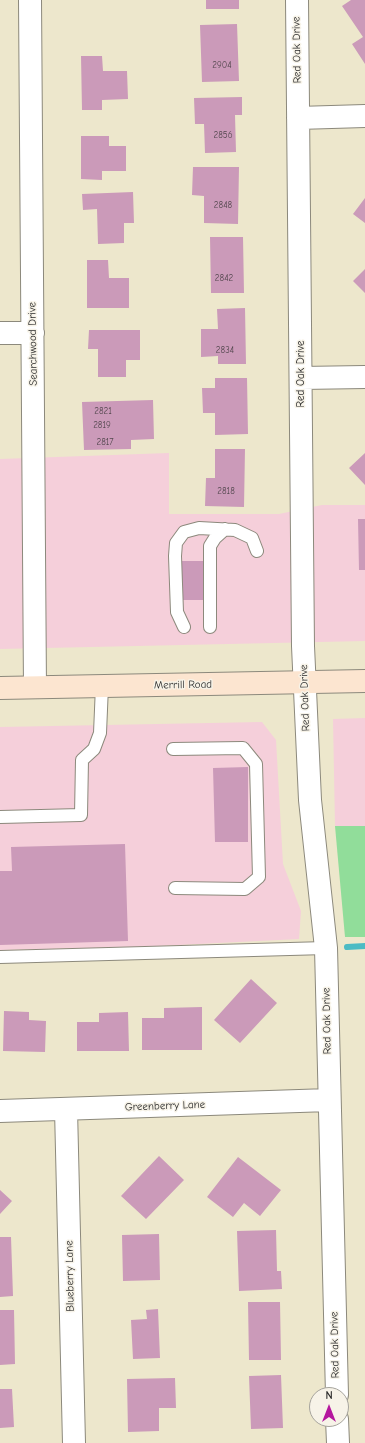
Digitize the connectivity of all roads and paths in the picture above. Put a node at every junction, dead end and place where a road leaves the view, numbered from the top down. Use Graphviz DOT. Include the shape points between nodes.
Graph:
graph roads {
  1 [pos="30,0"];
  2 [pos="296,0"];
  3 [pos="365,116"];
  4 [pos="298,118"];
  5 [pos="0,333"];
  6 [pos="33,333"];
  7 [pos="365,377"];
  8 [pos="301,378"];
  9 [pos="225,529"];
  10 [pos="257,551"];
  11 [pos="210,627"];
  12 [pos="184,628"];
  13 [pos="365,681"];
  14 [pos="304,683"];
  15 [pos="102,686"];
  16 [pos="35,687"];
  17 [pos="0,688"];
  18 [pos="173,749"];
  19 [pos="0,817"];
  20 [pos="175,888"];
  21 [pos="326,948"];
  22 [pos="0,957"];
  23 [pos="329,1100"];
  24 [pos="66,1109"];
  25 [pos="0,1110"];
  26 [pos="336,1387"];
  27 [pos="337,1427"];
  28 [pos="74,1443"];
  29 [pos="338,1443"];
  1 -- 6 [label="street, Searchwood Drive"];
  2 -- 4 [label="street, Red Oak Drive"];
  3 -- 4 [label="street"];
  4 -- 8 [label="street, Red Oak Drive"];
  5 -- 6 [label="street"];
  6 -- 16 [label="street, Searchwood Drive"];
  7 -- 8 [label="street"];
  8 -- 14 [label="street, Red Oak Drive"];
  9 -- 10 [label="lane" via="235,530 252,538"];
  9 -- 11 [label="lane" via="214,538 210,546"];
  9 -- 12 [label="lane" via="199,528 184,532 176,543 177,612"];
  13 -- 14 [label="main road, Merrill Road"];
  14 -- 15 [label="main road, Merrill Road"];
  14 -- 21 [label="street, Red Oak Drive" via="310,800"];
  15 -- 16 [label="main road, Merrill Road"];
  15 -- 19 [label="lane" via="100,732 94,749 82,760 81,815"];
  16 -- 17 [label="main road, Merrill Road"];
  18 -- 20 [label="lane" via="243,748 256,764 259,877 245,889"];
  21 -- 22 [label="lane"];
  21 -- 23 [label="street, Red Oak Drive"];
  23 -- 24 [label="street, Greenberry Lane"];
  23 -- 26 [label="street, Red Oak Drive"];
  24 -- 25 [label="street, Greenberry Lane"];
  24 -- 28 [label="street, Blueberry Lane"];
  27 -- 29 [label="street"];
}
